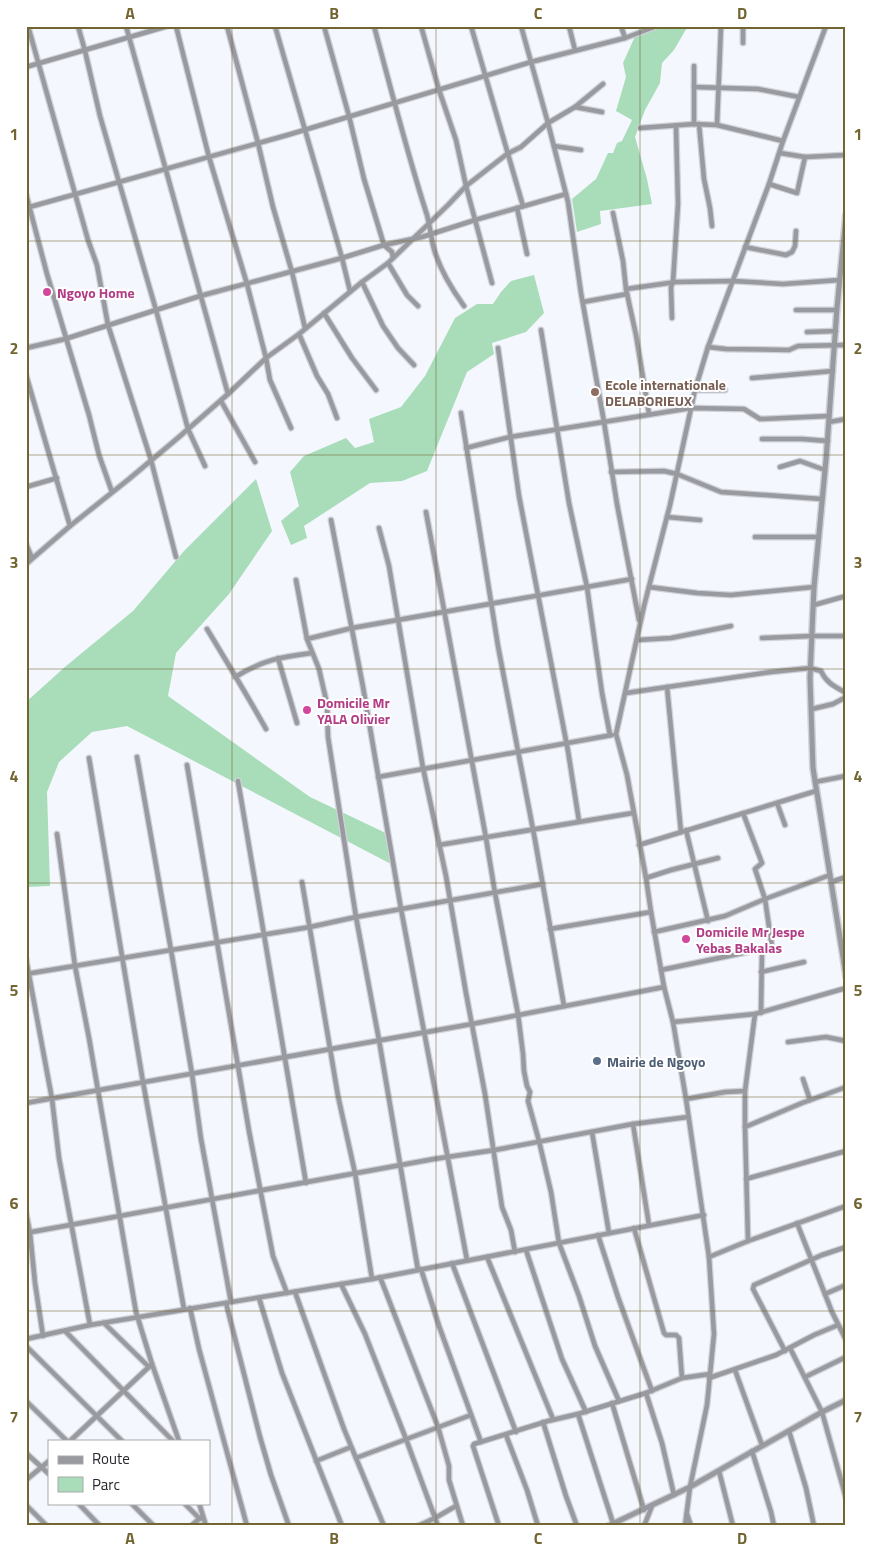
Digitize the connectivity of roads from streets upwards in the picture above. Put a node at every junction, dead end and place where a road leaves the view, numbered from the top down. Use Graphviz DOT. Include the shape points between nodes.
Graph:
graph roads {
  1 [pos="28,26"];
  2 [pos="78,26"];
  3 [pos="126,26"];
  4 [pos="168,26"];
  5 [pos="176,26"];
  6 [pos="227,26"];
  7 [pos="275,26"];
  8 [pos="324,26"];
  9 [pos="374,26"];
  10 [pos="421,26"];
  11 [pos="471,26"];
  12 [pos="521,26"];
  13 [pos="569,26"];
  14 [pos="621,26"];
  15 [pos="657,26"];
  16 [pos="721,26"];
  17 [pos="743,26"];
  18 [pos="826,26"];
  19 [pos="130,38"];
  20 [pos="625,38"];
  21 [pos="743,43"];
  22 [pos="575,50"];
  23 [pos="85,51"];
  24 [pos="531,62"];
  25 [pos="38,63"];
  26 [pos="694,66"];
  27 [pos="26,67"];
  28 [pos="485,76"];
  29 [pos="603,84"];
  30 [pos="694,87"];
  31 [pos="719,87"];
  32 [pos="439,90"];
  33 [pos="799,97"];
  34 [pos="394,103"];
  35 [pos="575,107"];
  36 [pos="602,112"];
  37 [pos="349,116"];
  38 [pos="548,123"];
  39 [pos="697,124"];
  40 [pos="717,125"];
  41 [pos="676,126"];
  42 [pos="640,128"];
  43 [pos="305,130"];
  44 [pos="783,141"];
  45 [pos="258,143"];
  46 [pos="554,146"];
  47 [pos="581,150"];
  48 [pos="780,153"];
  49 [pos="507,154"];
  50 [pos="846,155"];
  51 [pos="209,157"];
  52 [pos="806,157"];
  53 [pos="166,168"];
  54 [pos="118,182"];
  55 [pos="768,184"];
  56 [pos="466,186"];
  57 [pos="26,194"];
  58 [pos="76,194"];
  59 [pos="566,194"];
  60 [pos="523,206"];
  61 [pos="28,207"];
  62 [pos="517,208"];
  63 [pos="613,213"];
  64 [pos="846,215"];
  65 [pos="475,220"];
  66 [pos="429,223"];
  67 [pos="712,226"];
  68 [pos="796,231"];
  69 [pos="431,234"];
  70 [pos="411,239"];
  71 [pos="384,244"];
  72 [pos="844,246"];
  73 [pos="745,247"];
  74 [pos="527,254"];
  75 [pos="342,258"];
  76 [pos="393,258"];
  77 [pos="388,263"];
  78 [pos="843,267"];
  79 [pos="292,272"];
  80 [pos="840,280"];
  81 [pos="362,282"];
  82 [pos="673,282"];
  83 [pos="733,282"];
  84 [pos="492,283"];
  85 [pos="247,284"];
  86 [pos="350,291"];
  87 [pos="627,291"];
  88 [pos="200,296"];
  89 [pos="583,302"];
  90 [pos="418,306"];
  91 [pos="464,306"];
  92 [pos="156,310"];
  93 [pos="796,310"];
  94 [pos="837,310"];
  95 [pos="324,313"];
  96 [pos="672,318"];
  97 [pos="108,325"];
  98 [pos="305,328"];
  99 [pos="541,330"];
  100 [pos="836,331"];
  101 [pos="807,332"];
  102 [pos="299,334"];
  103 [pos="66,339"];
  104 [pos="835,345"];
  105 [pos="846,345"];
  106 [pos="708,347"];
  107 [pos="26,348"];
  108 [pos="498,348"];
  109 [pos="266,358"];
  110 [pos="414,366"];
  111 [pos="833,371"];
  112 [pos="26,375"];
  113 [pos="752,378"];
  114 [pos="376,390"];
  115 [pos="695,390"];
  116 [pos="725,390"];
  117 [pos="228,394"];
  118 [pos="221,401"];
  119 [pos="691,408"];
  120 [pos="461,413"];
  121 [pos="649,414"];
  122 [pos="337,418"];
  123 [pos="829,419"];
  124 [pos="846,419"];
  125 [pos="604,422"];
  126 [pos="291,428"];
  127 [pos="188,429"];
  128 [pos="557,430"];
  129 [pos="510,437"];
  130 [pos="762,439"];
  131 [pos="828,441"];
  132 [pos="466,448"];
  133 [pos="151,460"];
  134 [pos="255,462"];
  135 [pos="205,466"];
  136 [pos="780,467"];
  137 [pos="825,470"];
  138 [pos="611,472"];
  139 [pos="677,474"];
  140 [pos="57,478"];
  141 [pos="26,487"];
  142 [pos="112,492"];
  143 [pos="822,499"];
  144 [pos="426,512"];
  145 [pos="667,516"];
  146 [pos="330,520"];
  147 [pos="700,520"];
  148 [pos="70,526"];
  149 [pos="379,528"];
  150 [pos="755,537"];
  151 [pos="819,537"];
  152 [pos="26,544"];
  153 [pos="30,557"];
  154 [pos="176,557"];
  155 [pos="26,564"];
  156 [pos="632,579"];
  157 [pos="296,580"];
  158 [pos="587,587"];
  159 [pos="649,587"];
  160 [pos="814,587"];
  161 [pos="538,596"];
  162 [pos="846,596"];
  163 [pos="492,604"];
  164 [pos="814,605"];
  165 [pos="444,612"];
  166 [pos="398,620"];
  167 [pos="640,624"];
  168 [pos="731,626"];
  169 [pos="352,628"];
  170 [pos="207,629"];
  171 [pos="812,636"];
  172 [pos="846,636"];
  173 [pos="762,638"];
  174 [pos="307,639"];
  175 [pos="637,640"];
  176 [pos="312,653"];
  177 [pos="278,658"];
  178 [pos="810,668"];
  179 [pos="235,677"];
  180 [pos="667,687"];
  181 [pos="626,693"];
  182 [pos="846,695"];
  183 [pos="812,709"];
  184 [pos="297,723"];
  185 [pos="266,729"];
  186 [pos="616,734"];
  187 [pos="610,735"];
  188 [pos="566,743"];
  189 [pos="518,751"];
  190 [pos="136,757"];
  191 [pos="89,758"];
  192 [pos="472,760"];
  193 [pos="187,765"];
  194 [pos="422,768"];
  195 [pos="378,777"];
  196 [pos="846,777"];
  197 [pos="238,781"];
  198 [pos="815,782"];
  199 [pos="816,791"];
  200 [pos="777,804"];
  201 [pos="633,813"];
  202 [pos="743,813"];
  203 [pos="579,821"];
  204 [pos="785,825"];
  205 [pos="533,829"];
  206 [pos="683,831"];
  207 [pos="57,834"];
  208 [pos="486,838"];
  209 [pos="440,845"];
  210 [pos="639,845"];
  211 [pos="718,858"];
  212 [pos="694,864"];
  213 [pos="830,875"];
  214 [pos="846,877"];
  215 [pos="646,878"];
  216 [pos="302,882"];
  217 [pos="831,882"];
  218 [pos="543,884"];
  219 [pos="495,893"];
  220 [pos="765,899"];
  221 [pos="450,901"];
  222 [pos="401,909"];
  223 [pos="651,912"];
  224 [pos="356,917"];
  225 [pos="708,921"];
  226 [pos="310,927"];
  227 [pos="550,929"];
  228 [pos="654,932"];
  229 [pos="264,935"];
  230 [pos="216,942"];
  231 [pos="171,950"];
  232 [pos="762,950"];
  233 [pos="123,957"];
  234 [pos="26,959"];
  235 [pos="844,960"];
  236 [pos="804,962"];
  237 [pos="75,966"];
  238 [pos="661,970"];
  239 [pos="761,972"];
  240 [pos="28,974"];
  241 [pos="846,976"];
  242 [pos="664,987"];
  243 [pos="846,988"];
  244 [pos="564,1006"];
  245 [pos="758,1013"];
  246 [pos="518,1014"];
  247 [pos="673,1022"];
  248 [pos="472,1024"];
  249 [pos="424,1032"];
  250 [pos="379,1040"];
  251 [pos="846,1041"];
  252 [pos="788,1042"];
  253 [pos="331,1048"];
  254 [pos="285,1057"];
  255 [pos="237,1065"];
  256 [pos="192,1074"];
  257 [pos="802,1079"];
  258 [pos="143,1082"];
  259 [pos="846,1087"];
  260 [pos="98,1090"];
  261 [pos="745,1091"];
  262 [pos="52,1099"];
  263 [pos="686,1099"];
  264 [pos="810,1100"];
  265 [pos="26,1103"];
  266 [pos="688,1117"];
  267 [pos="632,1124"];
  268 [pos="745,1127"];
  269 [pos="592,1132"];
  270 [pos="539,1141"];
  271 [pos="495,1150"];
  272 [pos="846,1151"];
  273 [pos="447,1157"];
  274 [pos="400,1165"];
  275 [pos="355,1173"];
  276 [pos="746,1179"];
  277 [pos="306,1183"];
  278 [pos="262,1191"];
  279 [pos="213,1200"];
  280 [pos="846,1206"];
  281 [pos="167,1208"];
  282 [pos="26,1213"];
  283 [pos="704,1215"];
  284 [pos="120,1217"];
  285 [pos="797,1223"];
  286 [pos="72,1225"];
  287 [pos="649,1225"];
  288 [pos="634,1228"];
  289 [pos="28,1233"];
  290 [pos="609,1233"];
  291 [pos="598,1235"];
  292 [pos="748,1241"];
  293 [pos="558,1243"];
  294 [pos="846,1248"];
  295 [pos="526,1250"];
  296 [pos="515,1252"];
  297 [pos="487,1257"];
  298 [pos="709,1257"];
  299 [pos="466,1260"];
  300 [pos="811,1260"];
  301 [pos="452,1263"];
  302 [pos="420,1270"];
  303 [pos="380,1277"];
  304 [pos="372,1278"];
  305 [pos="341,1284"];
  306 [pos="846,1285"];
  307 [pos="295,1292"];
  308 [pos="287,1293"];
  309 [pos="825,1294"];
  310 [pos="259,1298"];
  311 [pos="228,1303"];
  312 [pos="187,1308"];
  313 [pos="137,1316"];
  314 [pos="104,1323"];
  315 [pos="90,1325"];
  316 [pos="838,1325"];
  317 [pos="65,1331"];
  318 [pos="44,1336"];
  319 [pos="26,1339"];
  320 [pos="846,1340"];
  321 [pos="26,1346"];
  322 [pos="787,1349"];
  323 [pos="846,1357"];
  324 [pos="150,1366"];
  325 [pos="735,1370"];
  326 [pos="710,1376"];
  327 [pos="805,1376"];
  328 [pos="682,1378"];
  329 [pos="123,1391"];
  330 [pos="652,1391"];
  331 [pos="646,1393"];
  332 [pos="846,1400"];
  333 [pos="26,1401"];
  334 [pos="619,1402"];
  335 [pos="612,1403"];
  336 [pos="586,1412"];
  337 [pos="822,1412"];
  338 [pos="578,1414"];
  339 [pos="471,1415"];
  340 [pos="98,1416"];
  341 [pos="553,1420"];
  342 [pos="543,1422"];
  343 [pos="438,1427"];
  344 [pos="789,1431"];
  345 [pos="516,1432"];
  346 [pos="506,1435"];
  347 [pos="406,1439"];
  348 [pos="67,1440"];
  349 [pos="69,1440"];
  350 [pos="121,1440"];
  351 [pos="172,1440"];
  352 [pos="179,1440"];
  353 [pos="481,1442"];
  354 [pos="762,1445"];
  355 [pos="351,1447"];
  356 [pos="752,1452"];
  357 [pos="26,1453"];
  358 [pos="356,1458"];
  359 [pos="316,1461"];
  360 [pos="48,1462"];
  361 [pos="42,1467"];
  362 [pos="846,1467"];
  363 [pos="838,1469"];
  364 [pos="719,1471"];
  365 [pos="48,1473"];
  366 [pos="26,1480"];
  367 [pos="690,1487"];
  368 [pos="674,1495"];
  369 [pos="846,1498"];
  370 [pos="79,1504"];
  371 [pos="132,1504"];
  372 [pos="185,1504"];
  373 [pos="199,1504"];
  374 [pos="26,1505"];
  375 [pos="456,1506"];
  376 [pos="652,1506"];
  377 [pos="644,1510"];
  378 [pos="686,1512"];
  379 [pos="202,1517"];
  380 [pos="435,1518"];
  381 [pos="610,1524"];
  382 [pos="47,1526"];
  383 [pos="100,1526"];
  384 [pos="154,1526"];
  385 [pos="191,1526"];
  386 [pos="206,1526"];
  387 [pos="247,1526"];
  388 [pos="289,1526"];
  389 [pos="342,1526"];
  390 [pos="384,1526"];
  391 [pos="418,1526"];
  392 [pos="438,1526"];
  393 [pos="463,1526"];
  394 [pos="499,1526"];
  395 [pos="538,1526"];
  396 [pos="577,1526"];
  397 [pos="644,1526"];
  398 [pos="684,1526"];
  399 [pos="691,1526"];
  400 [pos="733,1526"];
  401 [pos="774,1526"];
  402 [pos="814,1526"];
  1 -- 25 [label="street"];
  2 -- 23 [label="street"];
  3 -- 19 [label="street"];
  4 -- 19 [label="street"];
  5 -- 51 [label="street"];
  6 -- 45 [label="street"];
  7 -- 43 [label="street"];
  8 -- 37 [label="street"];
  9 -- 34 [label="street"];
  10 -- 32 [label="street"];
  11 -- 28 [label="street"];
  12 -- 24 [label="street"];
  13 -- 22 [label="street"];
  14 -- 20 [label="street"];
  15 -- 20 [label="street"];
  16 -- 31 [label="street"];
  17 -- 21 [label="street"];
  18 -- 33 [label="street"];
  19 -- 23 [label="street"];
  19 -- 53 [label="street"];
  20 -- 22 [label="street"];
  22 -- 24 [label="street"];
  23 -- 25 [label="street"];
  23 -- 54 [label="street"];
  24 -- 28 [label="street"];
  24 -- 38 [label="street"];
  25 -- 27 [label="street"];
  25 -- 58 [label="street"];
  26 -- 30 [label="street"];
  28 -- 32 [label="street"];
  28 -- 49 [label="street"];
  29 -- 35 [label="street"];
  30 -- 31 [label="street"];
  30 -- 39 [label="street"];
  31 -- 33 [label="street" via="758,89"];
  31 -- 40 [label="street"];
  32 -- 34 [label="street"];
  32 -- 56 [label="street" via="456,140"];
  33 -- 44 [label="street"];
  34 -- 37 [label="street"];
  34 -- 66 [label="street"];
  35 -- 36 [label="street"];
  35 -- 38 [label="street"];
  37 -- 43 [label="street"];
  37 -- 71 [label="street"];
  38 -- 46 [label="street"];
  38 -- 49 [label="street" via="521,147"];
  39 -- 40 [label="street"];
  39 -- 41 [label="street"];
  39 -- 67 [label="street"];
  40 -- 44 [label="street"];
  41 -- 42 [label="street"];
  41 -- 82 [label="street" via="678,204"];
  43 -- 45 [label="street"];
  43 -- 75 [label="street"];
  44 -- 48 [label="street"];
  45 -- 51 [label="street"];
  45 -- 79 [label="street"];
  46 -- 47 [label="street"];
  46 -- 59 [label="street"];
  48 -- 52 [label="street"];
  48 -- 55 [label="street"];
  49 -- 56 [label="street"];
  49 -- 60 [label="street"];
  50 -- 52 [label="street"];
  51 -- 53 [label="street"];
  51 -- 85 [label="street"];
  52 -- 55 [label="street" via="797,193"];
  53 -- 54 [label="street"];
  53 -- 88 [label="street"];
  54 -- 58 [label="street"];
  54 -- 92 [label="street"];
  55 -- 73 [label="street"];
  56 -- 65 [label="street"];
  56 -- 66 [label="street"];
  57 -- 61 [label="street"];
  58 -- 61 [label="street"];
  58 -- 97 [label="street" via="97,265"];
  59 -- 60 [label="street"];
  59 -- 89 [label="street"];
  60 -- 62 [label="street"];
  61 -- 103 [label="street"];
  62 -- 65 [label="street"];
  62 -- 74 [label="street"];
  63 -- 87 [label="street"];
  64 -- 72 [label="street"];
  65 -- 69 [label="street"];
  65 -- 84 [label="street"];
  66 -- 69 [label="street"];
  66 -- 70 [label="street"];
  68 -- 73 [label="street" via="792,252 786,254"];
  69 -- 70 [label="street"];
  69 -- 91 [label="street" via="441,269"];
  70 -- 71 [label="street"];
  70 -- 76 [label="street"];
  71 -- 75 [label="street"];
  71 -- 76 [label="street"];
  72 -- 78 [label="street"];
  73 -- 83 [label="street"];
  75 -- 79 [label="street"];
  75 -- 86 [label="street"];
  76 -- 77 [label="street"];
  77 -- 81 [label="street"];
  77 -- 90 [label="street" via="406,295"];
  78 -- 80 [label="street"];
  79 -- 85 [label="street"];
  79 -- 98 [label="street"];
  80 -- 83 [label="street" via="783,284"];
  80 -- 94 [label="street"];
  81 -- 86 [label="street"];
  81 -- 110 [label="street" via="383,326"];
  82 -- 83 [label="street"];
  82 -- 87 [label="street"];
  82 -- 96 [label="street"];
  83 -- 106 [label="street"];
  85 -- 88 [label="street"];
  85 -- 109 [label="street"];
  86 -- 95 [label="street"];
  87 -- 89 [label="street"];
  87 -- 121 [label="street"];
  88 -- 92 [label="street"];
  88 -- 117 [label="street"];
  89 -- 125 [label="street"];
  92 -- 97 [label="street"];
  92 -- 127 [label="street"];
  93 -- 94 [label="street"];
  94 -- 100 [label="street"];
  95 -- 98 [label="street"];
  95 -- 114 [label="street"];
  97 -- 103 [label="street"];
  97 -- 133 [label="street"];
  98 -- 102 [label="street"];
  99 -- 128 [label="street"];
  100 -- 101 [label="street"];
  100 -- 104 [label="street"];
  102 -- 109 [label="street"];
  102 -- 122 [label="street"];
  103 -- 107 [label="street"];
  103 -- 142 [label="street"];
  104 -- 105 [label="street"];
  104 -- 106 [label="street" via="798,346 788,350"];
  104 -- 111 [label="street"];
  106 -- 115 [label="street"];
  108 -- 129 [label="street"];
  109 -- 117 [label="street"];
  109 -- 126 [label="street" via="270,380"];
  111 -- 113 [label="street"];
  111 -- 123 [label="street"];
  112 -- 140 [label="street"];
  115 -- 116 [label="street"];
  115 -- 119 [label="street"];
  117 -- 118 [label="street"];
  118 -- 127 [label="street"];
  118 -- 134 [label="street"];
  119 -- 121 [label="street"];
  119 -- 123 [label="street" via="744,409 760,419"];
  119 -- 139 [label="street"];
  120 -- 132 [label="street"];
  121 -- 125 [label="street"];
  123 -- 124 [label="street"];
  123 -- 131 [label="street"];
  125 -- 128 [label="street"];
  125 -- 138 [label="street"];
  127 -- 133 [label="street"];
  127 -- 135 [label="street"];
  128 -- 129 [label="street"];
  128 -- 158 [label="street"];
  129 -- 132 [label="street"];
  129 -- 161 [label="street"];
  130 -- 131 [label="street"];
  131 -- 137 [label="street"];
  132 -- 163 [label="street"];
  133 -- 142 [label="street"];
  133 -- 154 [label="street"];
  136 -- 137 [label="street" via="800,462"];
  137 -- 143 [label="street"];
  138 -- 139 [label="street" via="664,470"];
  138 -- 156 [label="street"];
  139 -- 143 [label="street" via="721,492"];
  139 -- 145 [label="street"];
  140 -- 141 [label="street"];
  140 -- 148 [label="street"];
  142 -- 148 [label="street"];
  143 -- 151 [label="street"];
  144 -- 165 [label="street"];
  145 -- 147 [label="street"];
  145 -- 159 [label="street"];
  146 -- 169 [label="street"];
  148 -- 153 [label="street"];
  149 -- 166 [label="street"];
  150 -- 151 [label="street"];
  151 -- 160 [label="street"];
  152 -- 153 [label="street"];
  153 -- 155 [label="street"];
  156 -- 158 [label="street"];
  156 -- 167 [label="street"];
  157 -- 174 [label="street"];
  158 -- 161 [label="street"];
  158 -- 187 [label="street"];
  159 -- 160 [label="street" via="731,595"];
  159 -- 167 [label="street"];
  160 -- 164 [label="street"];
  161 -- 163 [label="street"];
  161 -- 188 [label="street"];
  162 -- 164 [label="street"];
  163 -- 165 [label="street"];
  163 -- 189 [label="street"];
  164 -- 171 [label="street"];
  165 -- 166 [label="street"];
  165 -- 192 [label="street"];
  166 -- 169 [label="street"];
  166 -- 194 [label="street"];
  167 -- 175 [label="street"];
  168 -- 175 [label="street" via="671,638"];
  169 -- 174 [label="street"];
  169 -- 195 [label="street"];
  170 -- 179 [label="street"];
  171 -- 172 [label="street"];
  171 -- 173 [label="street"];
  171 -- 178 [label="street"];
  174 -- 176 [label="street"];
  175 -- 181 [label="street"];
  176 -- 177 [label="street"];
  176 -- 224 [label="street" via="327,704 328,737"];
  177 -- 179 [label="street"];
  177 -- 184 [label="street"];
  178 -- 180 [label="street"];
  178 -- 182 [label="street" via="822,672 830,684"];
  178 -- 183 [label="street"];
  179 -- 185 [label="street"];
  180 -- 181 [label="street"];
  180 -- 206 [label="street"];
  181 -- 186 [label="street"];
  182 -- 183 [label="street" via="834,704"];
  183 -- 198 [label="street"];
  186 -- 187 [label="street"];
  186 -- 201 [label="street"];
  187 -- 188 [label="street"];
  188 -- 189 [label="street"];
  188 -- 203 [label="street"];
  189 -- 192 [label="street"];
  189 -- 205 [label="street"];
  190 -- 231 [label="street"];
  191 -- 233 [label="street"];
  192 -- 194 [label="street"];
  192 -- 208 [label="street"];
  193 -- 230 [label="street"];
  194 -- 195 [label="street"];
  194 -- 209 [label="street"];
  195 -- 222 [label="street"];
  196 -- 198 [label="street"];
  197 -- 229 [label="street"];
  198 -- 199 [label="street"];
  199 -- 200 [label="street"];
  199 -- 213 [label="street"];
  200 -- 202 [label="street"];
  200 -- 204 [label="street"];
  201 -- 203 [label="street"];
  201 -- 210 [label="street"];
  202 -- 206 [label="street"];
  202 -- 220 [label="street" via="762,863 755,869"];
  203 -- 205 [label="street"];
  205 -- 208 [label="street"];
  205 -- 218 [label="street"];
  206 -- 210 [label="street"];
  206 -- 212 [label="street"];
  207 -- 237 [label="street"];
  208 -- 209 [label="street"];
  208 -- 219 [label="street"];
  209 -- 221 [label="street"];
  210 -- 215 [label="street"];
  211 -- 212 [label="street"];
  212 -- 215 [label="street"];
  212 -- 225 [label="street"];
  213 -- 217 [label="street"];
  213 -- 220 [label="street"];
  214 -- 217 [label="street"];
  215 -- 223 [label="street"];
  216 -- 226 [label="street"];
  217 -- 235 [label="street"];
  218 -- 219 [label="street"];
  218 -- 227 [label="street"];
  219 -- 221 [label="street"];
  219 -- 246 [label="street"];
  220 -- 225 [label="street"];
  220 -- 232 [label="street" via="772,945"];
  221 -- 222 [label="street"];
  221 -- 248 [label="street"];
  222 -- 224 [label="street"];
  222 -- 249 [label="street"];
  223 -- 227 [label="street"];
  223 -- 228 [label="street"];
  224 -- 226 [label="street"];
  224 -- 250 [label="street"];
  225 -- 228 [label="street"];
  226 -- 229 [label="street"];
  226 -- 253 [label="street"];
  227 -- 244 [label="street"];
  228 -- 238 [label="street"];
  229 -- 230 [label="street"];
  229 -- 254 [label="street"];
  230 -- 231 [label="street"];
  230 -- 255 [label="street"];
  231 -- 233 [label="street"];
  231 -- 256 [label="street"];
  232 -- 238 [label="street"];
  232 -- 239 [label="street"];
  233 -- 237 [label="street"];
  233 -- 258 [label="street"];
  234 -- 240 [label="street"];
  235 -- 241 [label="street"];
  236 -- 239 [label="street"];
  237 -- 240 [label="street"];
  237 -- 260 [label="street"];
  238 -- 242 [label="street"];
  239 -- 245 [label="street"];
  240 -- 262 [label="street"];
  242 -- 244 [label="street"];
  242 -- 247 [label="street"];
  243 -- 245 [label="street"];
  244 -- 246 [label="street"];
  245 -- 247 [label="street"];
  245 -- 261 [label="street"];
  246 -- 248 [label="street"];
  246 -- 270 [label="street" via="524,1071 530,1092 528,1101"];
  247 -- 263 [label="street"];
  248 -- 249 [label="street"];
  248 -- 271 [label="street"];
  249 -- 250 [label="street"];
  249 -- 273 [label="street"];
  250 -- 253 [label="street"];
  250 -- 274 [label="street"];
  251 -- 252 [label="street" via="826,1037"];
  253 -- 254 [label="street"];
  253 -- 275 [label="street"];
  254 -- 255 [label="street"];
  254 -- 277 [label="street"];
  255 -- 256 [label="street"];
  255 -- 278 [label="street"];
  256 -- 258 [label="street"];
  256 -- 279 [label="street"];
  257 -- 264 [label="street"];
  258 -- 260 [label="street"];
  258 -- 281 [label="street"];
  259 -- 264 [label="street"];
  260 -- 262 [label="street"];
  260 -- 284 [label="street"];
  261 -- 263 [label="street"];
  261 -- 268 [label="street"];
  262 -- 265 [label="street"];
  262 -- 286 [label="street"];
  263 -- 266 [label="street"];
  264 -- 268 [label="street"];
  266 -- 267 [label="street"];
  266 -- 283 [label="street"];
  267 -- 269 [label="street"];
  267 -- 287 [label="street"];
  268 -- 276 [label="street"];
  269 -- 270 [label="street"];
  269 -- 290 [label="street"];
  270 -- 271 [label="street"];
  270 -- 293 [label="street"];
  271 -- 273 [label="street"];
  271 -- 296 [label="street" via="502,1207"];
  272 -- 276 [label="street"];
  273 -- 274 [label="street"];
  273 -- 299 [label="street"];
  274 -- 275 [label="street"];
  274 -- 302 [label="street"];
  275 -- 277 [label="street"];
  275 -- 304 [label="street"];
  276 -- 292 [label="street"];
  277 -- 278 [label="street"];
  278 -- 279 [label="street"];
  278 -- 308 [label="street" via="273,1256"];
  279 -- 281 [label="street"];
  279 -- 311 [label="street"];
  280 -- 285 [label="street"];
  281 -- 284 [label="street"];
  281 -- 312 [label="street"];
  282 -- 289 [label="street"];
  283 -- 287 [label="street"];
  283 -- 298 [label="street"];
  284 -- 286 [label="street"];
  284 -- 313 [label="street"];
  285 -- 292 [label="street"];
  285 -- 300 [label="street"];
  286 -- 289 [label="street"];
  286 -- 315 [label="street"];
  287 -- 288 [label="street"];
  288 -- 290 [label="street"];
  288 -- 328 [label="street" via="664,1333 679,1338"];
  289 -- 318 [label="street"];
  290 -- 291 [label="street"];
  291 -- 293 [label="street"];
  291 -- 330 [label="street"];
  292 -- 298 [label="street"];
  293 -- 295 [label="street"];
  293 -- 334 [label="street"];
  294 -- 300 [label="street"];
  295 -- 296 [label="street"];
  295 -- 336 [label="street" via="562,1359"];
  296 -- 297 [label="street"];
  297 -- 299 [label="street"];
  297 -- 341 [label="street"];
  298 -- 326 [label="street" via="714,1334"];
  299 -- 301 [label="street"];
  300 -- 309 [label="street"];
  300 -- 322 [label="street" via="753,1287"];
  301 -- 302 [label="street"];
  301 -- 345 [label="street"];
  302 -- 303 [label="street"];
  302 -- 339 [label="street"];
  303 -- 304 [label="street"];
  303 -- 343 [label="street"];
  304 -- 305 [label="street"];
  305 -- 307 [label="street"];
  305 -- 347 [label="street" via="365,1334"];
  306 -- 309 [label="street"];
  307 -- 308 [label="street"];
  307 -- 355 [label="street"];
  308 -- 310 [label="street"];
  309 -- 316 [label="street"];
  310 -- 311 [label="street"];
  310 -- 359 [label="street" via="282,1373"];
  311 -- 312 [label="street"];
  311 -- 388 [label="street" via="260,1437"];
  312 -- 313 [label="street"];
  312 -- 387 [label="street"];
  313 -- 314 [label="street"];
  313 -- 324 [label="street"];
  314 -- 315 [label="street"];
  314 -- 324 [label="street"];
  315 -- 317 [label="street"];
  316 -- 320 [label="street"];
  316 -- 322 [label="street"];
  317 -- 318 [label="street"];
  317 -- 329 [label="street"];
  318 -- 319 [label="street"];
  321 -- 340 [label="street"];
  322 -- 325 [label="street"];
  322 -- 327 [label="street"];
  323 -- 327 [label="street"];
  324 -- 329 [label="street"];
  324 -- 352 [label="street"];
  325 -- 326 [label="street"];
  325 -- 354 [label="street"];
  326 -- 328 [label="street"];
  326 -- 367 [label="street"];
  327 -- 337 [label="street"];
  328 -- 330 [label="street"];
  329 -- 340 [label="street"];
  329 -- 351 [label="street"];
  330 -- 331 [label="street"];
  331 -- 334 [label="street"];
  331 -- 368 [label="street"];
  332 -- 337 [label="street"];
  333 -- 348 [label="street"];
  334 -- 335 [label="street"];
  335 -- 336 [label="street"];
  335 -- 377 [label="street"];
  336 -- 338 [label="street"];
  337 -- 344 [label="street"];
  337 -- 363 [label="street"];
  338 -- 341 [label="street"];
  338 -- 381 [label="street"];
  339 -- 343 [label="street"];
  339 -- 353 [label="street"];
  340 -- 349 [label="street"];
  340 -- 350 [label="street"];
  341 -- 342 [label="street"];
  342 -- 345 [label="street"];
  342 -- 396 [label="street"];
  343 -- 347 [label="street"];
  343 -- 375 [label="street"];
  344 -- 354 [label="street"];
  344 -- 402 [label="street"];
  345 -- 346 [label="street"];
  346 -- 353 [label="street"];
  346 -- 395 [label="street"];
  347 -- 358 [label="street"];
  347 -- 380 [label="street"];
  353 -- 394 [label="street" via="473,1446"];
  354 -- 356 [label="street"];
  355 -- 358 [label="street"];
  355 -- 359 [label="street"];
  356 -- 364 [label="street"];
  356 -- 401 [label="street"];
  357 -- 361 [label="street"];
  358 -- 390 [label="street"];
  359 -- 389 [label="street"];
  360 -- 361 [label="street"];
  361 -- 365 [label="street"];
  361 -- 366 [label="street"];
  362 -- 363 [label="street"];
  363 -- 369 [label="street"];
  364 -- 367 [label="street"];
  364 -- 400 [label="street"];
  367 -- 368 [label="street"];
  367 -- 378 [label="street"];
  368 -- 376 [label="street"];
  370 -- 383 [label="street"];
  371 -- 384 [label="street"];
  372 -- 379 [label="street"];
  373 -- 379 [label="street"];
  374 -- 382 [label="street"];
  375 -- 380 [label="street"];
  375 -- 393 [label="street"];
  376 -- 377 [label="street"];
  376 -- 397 [label="street"];
  377 -- 381 [label="street"];
  378 -- 398 [label="street"];
  378 -- 399 [label="street"];
  379 -- 385 [label="street"];
  379 -- 386 [label="street"];
  380 -- 391 [label="street"];
  380 -- 392 [label="street"];
}
